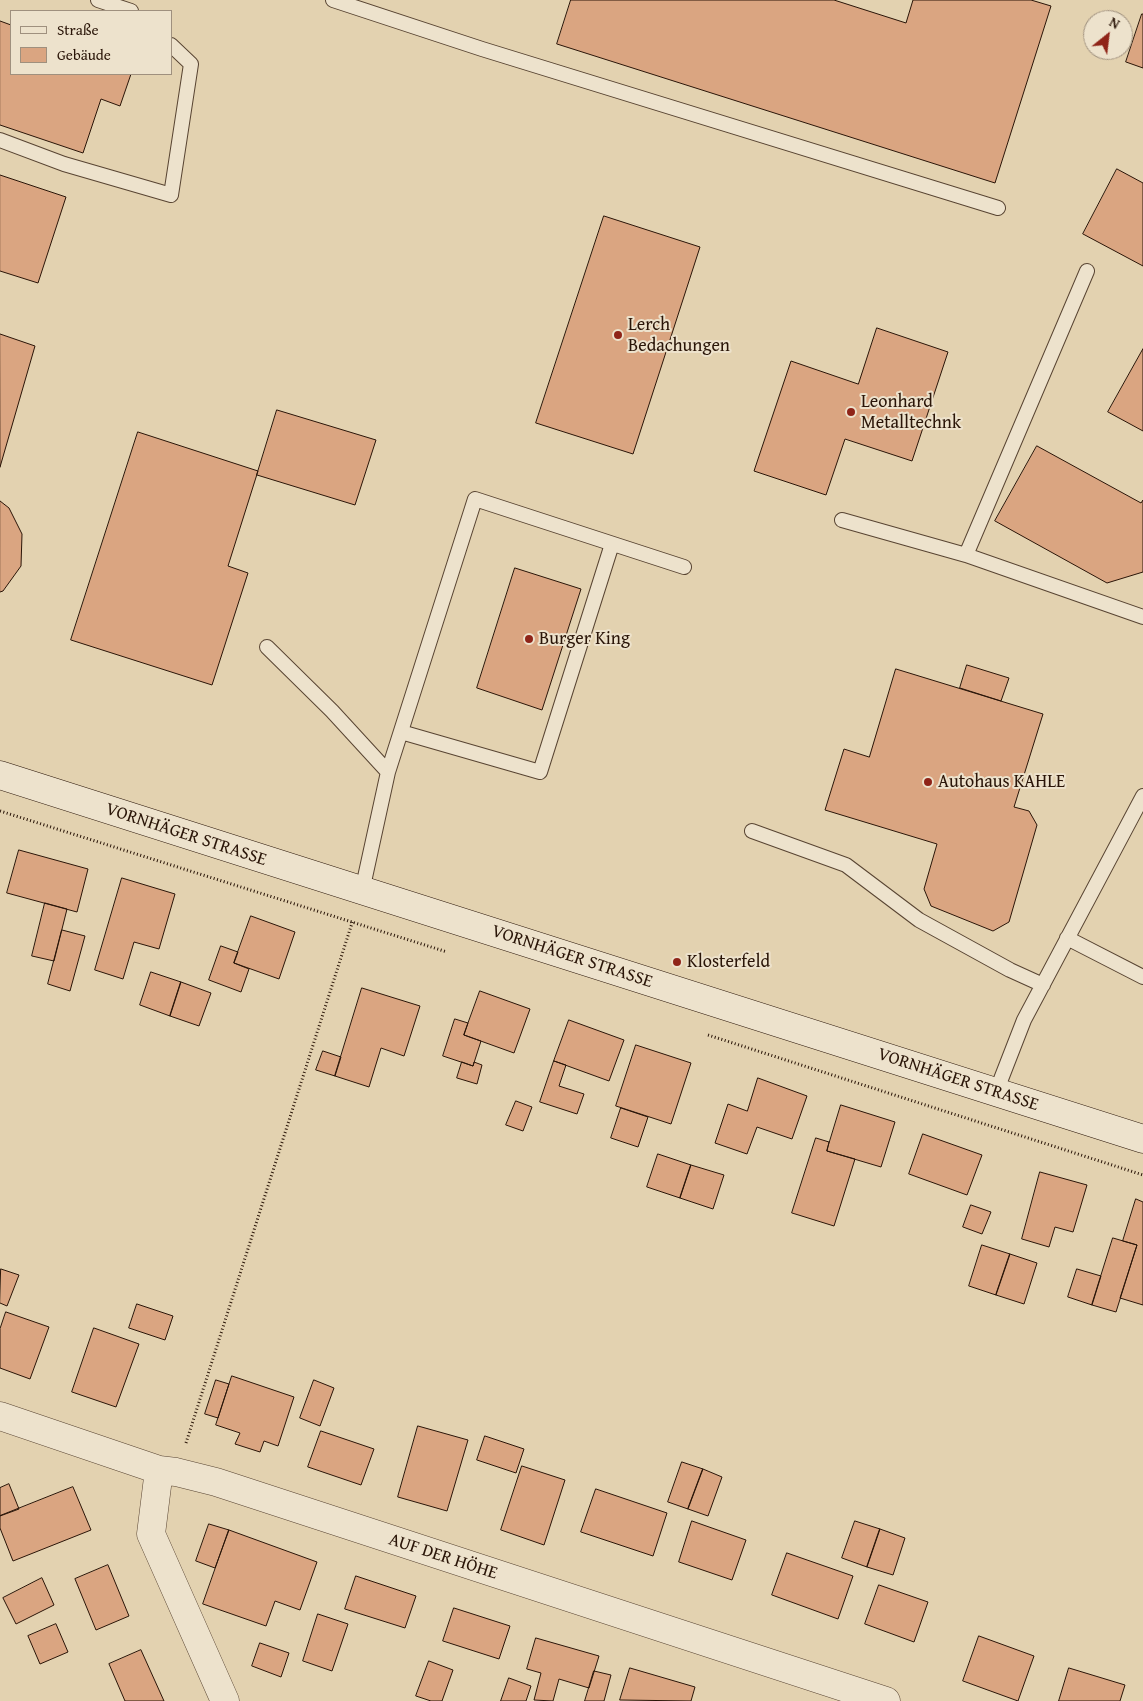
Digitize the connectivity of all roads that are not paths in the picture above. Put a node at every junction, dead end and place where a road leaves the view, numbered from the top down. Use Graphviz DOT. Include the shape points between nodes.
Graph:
graph roads {
  1 [pos="98,0"];
  2 [pos="333,0"];
  3 [pos="127,10"];
  4 [pos="172,46"];
  5 [pos="0,140"];
  6 [pos="998,208"];
  7 [pos="1087,271"];
  8 [pos="842,520"];
  9 [pos="612,544"];
  10 [pos="966,555"];
  11 [pos="684,567"];
  12 [pos="1143,617"];
  13 [pos="267,647"];
  14 [pos="402,732"];
  15 [pos="388,772"];
  16 [pos="0,775"];
  17 [pos="1143,796"];
  18 [pos="752,831"];
  19 [pos="362,891"];
  20 [pos="1067,938"];
  21 [pos="1143,977"];
  22 [pos="1043,985"];
  23 [pos="996,1092"];
  24 [pos="1143,1139"];
  25 [pos="0,1416"];
  26 [pos="168,1471"];
  27 [pos="225,1701"];
  28 [pos="886,1701"];
  1 -- 3 [label="lane"];
  2 -- 6 [label="lane"];
  4 -- 5 [label="lane" via="191,64 171,195 64,164"];
  7 -- 10 [label="lane"];
  8 -- 10 [label="lane"];
  9 -- 11 [label="lane"];
  9 -- 14 [label="lane" via="540,772"];
  9 -- 14 [label="lane" via="475,499"];
  10 -- 12 [label="lane"];
  13 -- 15 [label="lane"];
  14 -- 15 [label="lane"];
  15 -- 19 [label="lane"];
  16 -- 19 [label="main road, VORNHÄGER STRASSE"];
  17 -- 20 [label="lane"];
  18 -- 22 [label="lane" via="846,865 919,920"];
  19 -- 23 [label="main road, VORNHÄGER STRASSE"];
  20 -- 21 [label="lane"];
  20 -- 22 [label="lane"];
  22 -- 23 [label="lane" via="1024,1020"];
  23 -- 24 [label="main road, VORNHÄGER STRASSE"];
  25 -- 26 [label="main road, AUF DER HÖHE"];
  26 -- 27 [label="main road" via="151,1534"];
  26 -- 28 [label="main road, AUF DER HÖHE" via="216,1482"];
}
